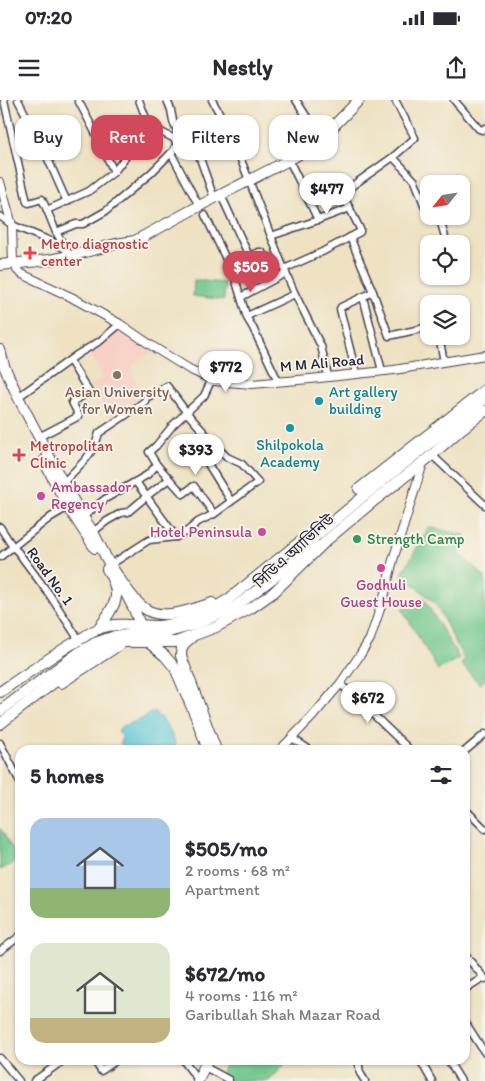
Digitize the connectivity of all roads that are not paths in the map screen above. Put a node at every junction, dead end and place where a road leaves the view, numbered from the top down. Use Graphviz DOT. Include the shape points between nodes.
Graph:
graph roads {
  1 [pos="4,100"];
  2 [pos="19,100"];
  3 [pos="78,100"];
  4 [pos="139,100"];
  5 [pos="168,100"];
  6 [pos="212,100"];
  7 [pos="296,100"];
  8 [pos="359,100"];
  9 [pos="395,100"];
  10 [pos="454,100"];
  11 [pos="145,115"];
  12 [pos="306,115"];
  13 [pos="173,121"];
  14 [pos="338,122"];
  15 [pos="485,128"];
  16 [pos="173,150"];
  17 [pos="171,153"];
  18 [pos="393,157"];
  19 [pos="123,160"];
  20 [pos="203,160"];
  21 [pos="289,160"];
  22 [pos="114,172"];
  23 [pos="249,180"];
  24 [pos="0,182"];
  25 [pos="420,194"];
  26 [pos="218,196"];
  27 [pos="66,202"];
  28 [pos="350,208"];
  29 [pos="47,210"];
  30 [pos="202,211"];
  31 [pos="0,216"];
  32 [pos="318,220"];
  33 [pos="12,225"];
  34 [pos="56,232"];
  35 [pos="271,236"];
  36 [pos="350,238"];
  37 [pos="135,241"];
  38 [pos="68,253"];
  39 [pos="249,256"];
  40 [pos="0,265"];
  41 [pos="229,265"];
  42 [pos="16,266"];
  43 [pos="285,271"];
  44 [pos="0,272"];
  45 [pos="235,278"];
  46 [pos="373,292"];
  47 [pos="295,294"];
  48 [pos="240,297"];
  49 [pos="363,297"];
  50 [pos="247,316"];
  51 [pos="120,324"];
  52 [pos="420,329"];
  53 [pos="441,345"];
  54 [pos="0,350"];
  55 [pos="485,355"];
  56 [pos="70,361"];
  57 [pos="444,362"];
  58 [pos="0,369"];
  59 [pos="382,371"];
  60 [pos="356,373"];
  61 [pos="328,376"];
  62 [pos="211,381"];
  63 [pos="278,381"];
  64 [pos="485,390"];
  65 [pos="485,395"];
  66 [pos="18,397"];
  67 [pos="485,398"];
  68 [pos="485,404"];
  69 [pos="485,411"];
  70 [pos="187,413"];
  71 [pos="39,437"];
  72 [pos="216,446"];
  73 [pos="432,455"];
  74 [pos="423,463"];
  75 [pos="157,465"];
  76 [pos="169,479"];
  77 [pos="136,482"];
  78 [pos="63,483"];
  79 [pos="359,490"];
  80 [pos="147,496"];
  81 [pos="232,501"];
  82 [pos="485,505"];
  83 [pos="68,507"];
  84 [pos="214,514"];
  85 [pos="83,517"];
  86 [pos="0,527"];
  87 [pos="93,532"];
  88 [pos="176,537"];
  89 [pos="13,547"];
  90 [pos="0,557"];
  91 [pos="110,565"];
  92 [pos="229,600"];
  93 [pos="140,625"];
  94 [pos="99,628"];
  95 [pos="196,634"];
  96 [pos="79,640"];
  97 [pos="125,642"];
  98 [pos="148,642"];
  99 [pos="42,664"];
  100 [pos="340,684"];
  101 [pos="0,687"];
  102 [pos="0,692"];
  103 [pos="0,704"];
  104 [pos="0,711"];
  105 [pos="0,724"];
  106 [pos="0,730"];
  107 [pos="485,734"];
  108 [pos="292,738"];
  109 [pos="0,744"];
  110 [pos="206,745"];
  111 [pos="214,745"];
  112 [pos="285,745"];
  113 [pos="302,745"];
  114 [pos="405,745"];
  115 [pos="470,747"];
  116 [pos="15,772"];
  117 [pos="470,814"];
  118 [pos="485,829"];
  119 [pos="15,940"];
  120 [pos="0,951"];
  121 [pos="470,960"];
  122 [pos="484,978"];
  123 [pos="470,986"];
  124 [pos="470,1030"];
  125 [pos="485,1053"];
  126 [pos="0,1058"];
  127 [pos="57,1065"];
  128 [pos="97,1065"];
  129 [pos="110,1065"];
  130 [pos="187,1065"];
  131 [pos="204,1065"];
  132 [pos="209,1065"];
  133 [pos="359,1065"];
  134 [pos="423,1065"];
  135 [pos="451,1065"];
  136 [pos="197,1079"];
  137 [pos="19,1081"];
  138 [pos="34,1081"];
  139 [pos="229,1081"];
  140 [pos="365,1081"];
  141 [pos="432,1081"];
  142 [pos="461,1081"];
  1 -- 29 [label="street" via="27,202 42,198"];
  2 -- 27 [label="street"];
  3 -- 22 [label="street"];
  4 -- 11 [label="street"];
  5 -- 13 [label="street"];
  6 -- 23 [label="street" via="230,132"];
  7 -- 12 [label="street"];
  8 -- 14 [label="main road"];
  9 -- 18 [label="street" via="415,138"];
  10 -- 15 [label="street" via="479,129"];
  16 -- 17 [label="street"];
  17 -- 30 [label="street"];
  17 -- 34 [label="street" via="106,212 83,224"];
  18 -- 25 [label="street" via="415,181"];
  18 -- 28 [label="street" via="342,192"];
  19 -- 22 [label="street"];
  20 -- 26 [label="street"];
  21 -- 23 [label="main road"];
  21 -- 32 [label="street"];
  22 -- 27 [label="street" via="89,191"];
  23 -- 26 [label="main road"];
  23 -- 35 [label="street"];
  24 -- 33 [label="street"];
  26 -- 30 [label="main road"];
  26 -- 39 [label="street"];
  27 -- 29 [label="street"];
  28 -- 32 [label="street"];
  28 -- 36 [label="street" via="360,232"];
  29 -- 34 [label="street"];
  30 -- 37 [label="main road"];
  30 -- 41 [label="street"];
  31 -- 33 [label="street"];
  32 -- 35 [label="street"];
  33 -- 38 [label="street"];
  33 -- 42 [label="street"];
  34 -- 38 [label="street"];
  35 -- 43 [label="street"];
  36 -- 43 [label="street"];
  36 -- 46 [label="street"];
  37 -- 38 [label="main road"];
  37 -- 42 [label="main road" via="109,253 74,261"];
  38 -- 42 [label="main road"];
  39 -- 41 [label="street"];
  39 -- 45 [label="street" via="261,252 266,264"];
  40 -- 42 [label="main road"];
  41 -- 45 [label="street"];
  42 -- 44 [label="main road"];
  42 -- 51 [label="street, M M Ali Road" via="22,274"];
  43 -- 47 [label="street"];
  43 -- 48 [label="street"];
  45 -- 48 [label="street"];
  46 -- 49 [label="street"];
  46 -- 52 [label="street" via="389,336"];
  47 -- 50 [label="street"];
  47 -- 61 [label="street" via="321,346"];
  48 -- 50 [label="street"];
  49 -- 59 [label="street"];
  49 -- 60 [label="street" via="340,309"];
  50 -- 63 [label="street"];
  51 -- 56 [label="street"];
  51 -- 62 [label="street, M M Ali Road"];
  53 -- 57 [label="street"];
  54 -- 66 [label="main road"];
  55 -- 57 [label="street, M M Ali Road"];
  56 -- 66 [label="street"];
  56 -- 71 [label="street" via="89,392 72,402 79,416"];
  57 -- 59 [label="street, M M Ali Road"];
  58 -- 83 [label="main road"];
  59 -- 60 [label="street, M M Ali Road"];
  60 -- 61 [label="street, M M Ali Road"];
  61 -- 63 [label="street, M M Ali Road"];
  62 -- 63 [label="street, M M Ali Road" via="252,384"];
  62 -- 70 [label="street" via="204,396"];
  64 -- 79 [label="main road"];
  65 -- 92 [label="main road, সিডিএ অ্যাভিনিউ"];
  66 -- 71 [label="main road"];
  67 -- 103 [label="main road" via="234,601 198,619 170,628 113,631 93,638"];
  68 -- 104 [label="main road" via="235,607 169,632 115,636 95,643"];
  69 -- 73 [label="main road, সিডিএ অ্যাভিনিউ"];
  70 -- 72 [label="street"];
  70 -- 75 [label="street" via="149,452"];
  70 -- 78 [label="street" via="167,386 99,433 86,459"];
  71 -- 78 [label="main road"];
  72 -- 81 [label="street" via="203,456"];
  72 -- 81 [label="street" via="227,457 242,464 258,482"];
  73 -- 74 [label="main road, সিডিএ অ্যাভিনিউ"];
  73 -- 82 [label="street"];
  74 -- 95 [label="main road, সিডিএ অ্যাভিনিউ" via="327,540 274,592 233,618"];
  74 -- 100 [label="street" via="370,639"];
  75 -- 76 [label="street"];
  75 -- 77 [label="street"];
  76 -- 80 [label="street"];
  76 -- 84 [label="street" via="183,494 194,486"];
  77 -- 80 [label="street"];
  77 -- 85 [label="street" via="105,499"];
  78 -- 85 [label="main road"];
  80 -- 87 [label="street" via="128,512 121,513"];
  80 -- 88 [label="street"];
  81 -- 84 [label="street"];
  83 -- 89 [label="street"];
  83 -- 94 [label="main road" via="114,582 115,603"];
  84 -- 88 [label="street"];
  85 -- 87 [label="main road"];
  86 -- 89 [label="street, Road No. 1"];
  87 -- 91 [label="main road"];
  88 -- 91 [label="street" via="149,540"];
  89 -- 90 [label="street"];
  89 -- 96 [label="street, Road No. 1"];
  91 -- 92 [label="main road" via="138,603 154,614 178,613"];
  91 -- 93 [label="main road"];
  92 -- 93 [label="main road, সিডিএ অ্যাভিনিউ" via="179,622"];
  93 -- 94 [label="main road, সিডিএ অ্যাভিনিউ"];
  94 -- 96 [label="main road, সিডিএ অ্যাভিনিউ"];
  95 -- 98 [label="main road, সিডিএ অ্যাভিনিউ" via="176,642"];
  95 -- 111 [label="main road" via="181,648 181,656"];
  96 -- 99 [label="main road, সিডিএ অ্যাভিনিউ"];
  97 -- 98 [label="main road, সিডিএ অ্যাভিনিউ"];
  97 -- 105 [label="main road, সিডিএ অ্যাভিনিউ" via="108,646 87,657"];
  97 -- 106 [label="main road" via="63,681"];
  98 -- 110 [label="main road" via="175,668"];
  99 -- 101 [label="main road"];
  99 -- 102 [label="main road, সিডিএ অ্যাভিনিউ"];
  100 -- 108 [label="street"];
  100 -- 114 [label="street"];
  107 -- 115 [label="street"];
  108 -- 112 [label="street"];
  108 -- 113 [label="street"];
  109 -- 116 [label="street"];
  117 -- 118 [label="street"];
  119 -- 120 [label="street"];
  121 -- 122 [label="street"];
  122 -- 123 [label="street"];
  124 -- 125 [label="street"];
  126 -- 137 [label="street"];
  127 -- 138 [label="street"];
  128 -- 129 [label="street" via="101,1071"];
  130 -- 136 [label="street"];
  131 -- 136 [label="main road"];
  132 -- 139 [label="street"];
  133 -- 140 [label="street"];
  134 -- 141 [label="street"];
  135 -- 142 [label="street"];
}
